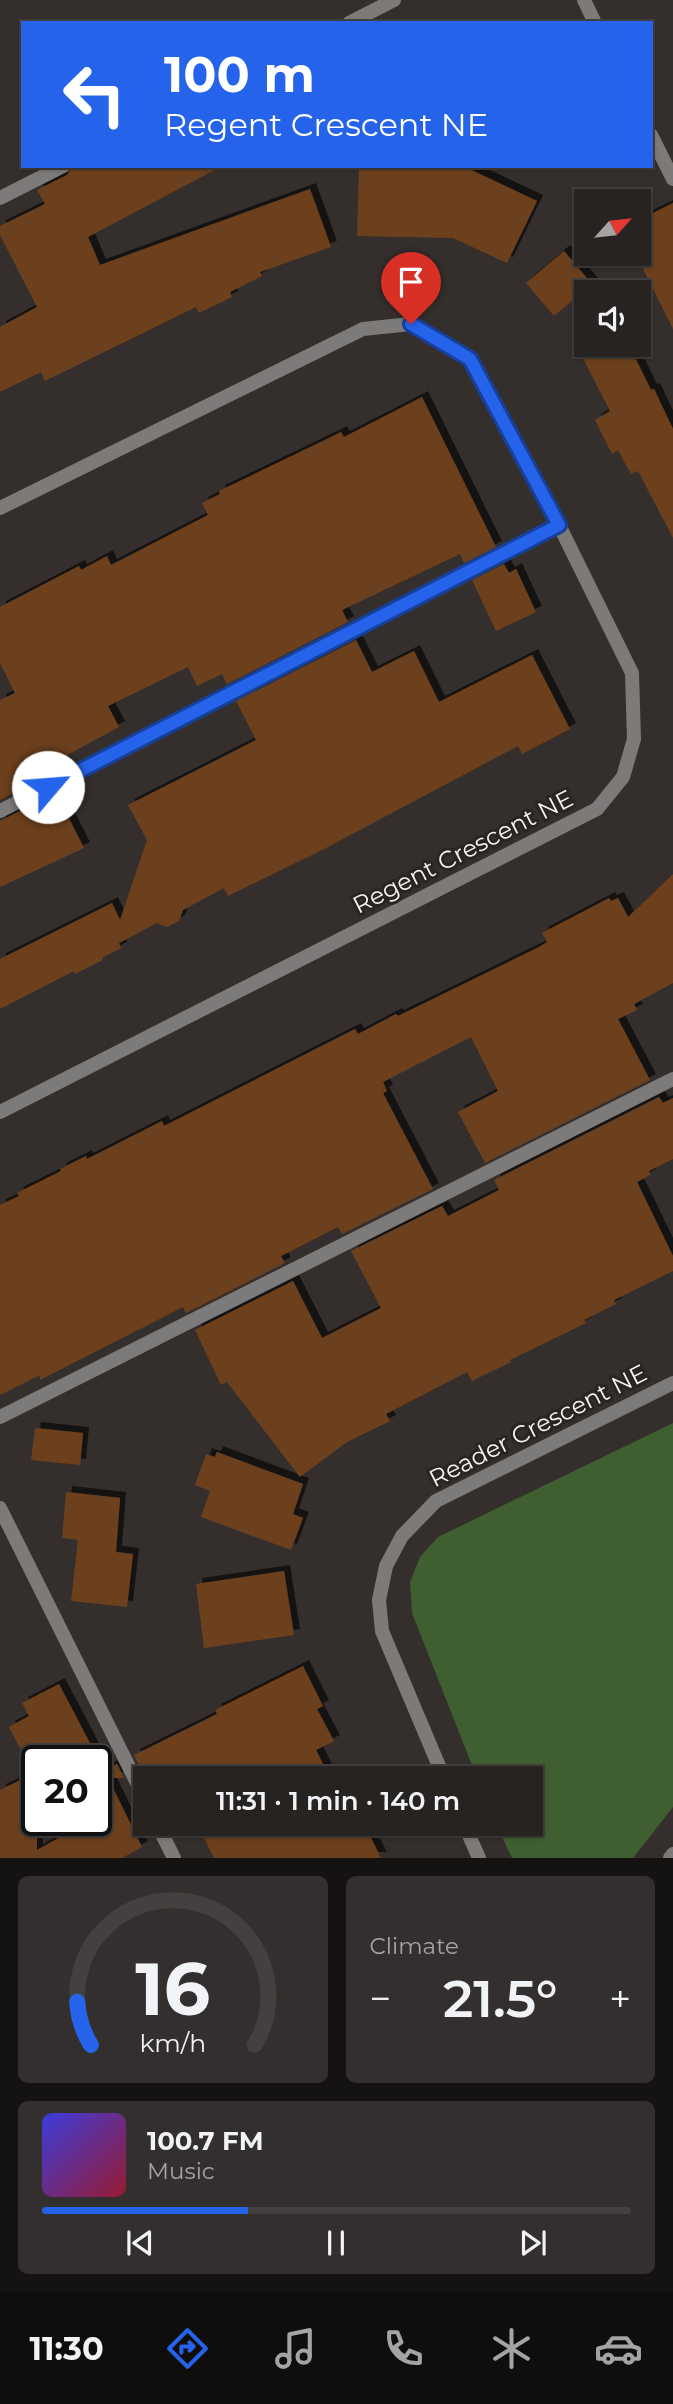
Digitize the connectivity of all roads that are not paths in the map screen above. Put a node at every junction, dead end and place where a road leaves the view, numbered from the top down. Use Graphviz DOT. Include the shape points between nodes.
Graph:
graph roads {
  1 [pos="394,0"];
  2 [pos="584,0"];
  3 [pos="353,21"];
  4 [pos="594,21"];
  5 [pos="653,139"];
  6 [pos="59,168"];
  7 [pos="673,179"];
  8 [pos="0,198"];
  9 [pos="0,508"];
  10 [pos="559,525"];
  11 [pos="0,811"];
  12 [pos="673,1079"];
  13 [pos="0,1112"];
  14 [pos="673,1383"];
  15 [pos="0,1417"];
  16 [pos="0,1508"];
  17 [pos="439,1766"];
  18 [pos="133,1776"];
  19 [pos="163,1836"];
  20 [pos="469,1836"];
  21 [pos="174,1858"];
  22 [pos="479,1858"];
  1 -- 3 [label="street"];
  2 -- 4 [label="street"];
  5 -- 7 [label="street"];
  6 -- 8 [label="street"];
  9 -- 10 [label="street, Regent Crescent NE" via="363,329 411,324 470,359"];
  10 -- 11 [label="street"];
  10 -- 13 [label="street, Regent Crescent NE" via="632,673 634,739 623,777 597,809"];
  12 -- 15 [label="street"];
  14 -- 17 [label="street, Reader Crescent NE" via="436,1501 402,1536 386,1566 379,1600 382,1631"];
  16 -- 18 [label="street"];
  19 -- 21 [label="street"];
  20 -- 22 [label="street"];
}
